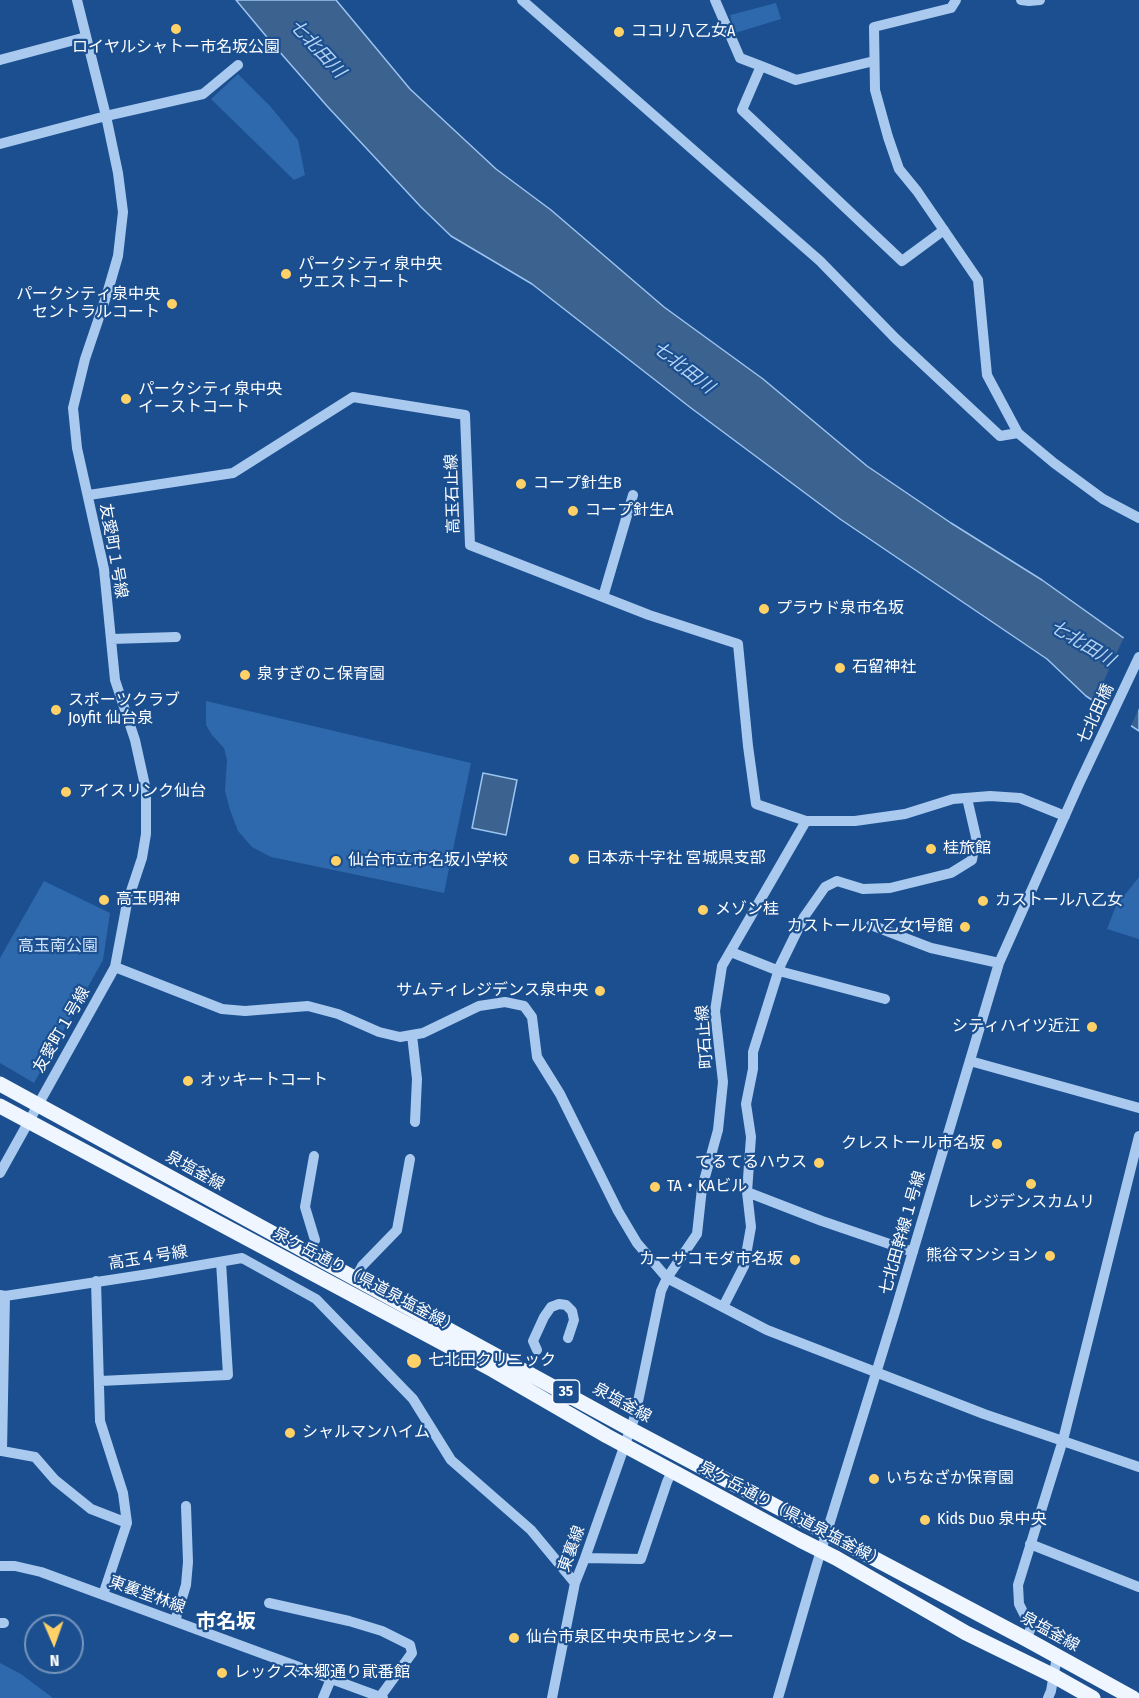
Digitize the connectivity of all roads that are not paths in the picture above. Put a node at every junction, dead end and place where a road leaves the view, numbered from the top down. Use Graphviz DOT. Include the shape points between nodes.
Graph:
graph roads {
  1 [pos="77,0"];
  2 [pos="522,0"];
  3 [pos="715,0"];
  4 [pos="956,0"];
  5 [pos="1021,0"];
  6 [pos="1040,0"];
  7 [pos="86,37"];
  8 [pos="0,60"];
  9 [pos="874,61"];
  10 [pos="238,65"];
  11 [pos="761,66"];
  12 [pos="106,116"];
  13 [pos="0,144"];
  14 [pos="944,230"];
  15 [pos="1018,433"];
  16 [pos="88,495"];
  17 [pos="633,495"];
  18 [pos="1139,518"];
  19 [pos="603,597"];
  20 [pos="176,637"];
  21 [pos="111,639"];
  22 [pos="1139,657"];
  23 [pos="1079,784"];
  24 [pos="968,798"];
  25 [pos="1065,816"];
  26 [pos="806,821"];
  27 [pos="871,925"];
  28 [pos="731,952"];
  29 [pos="999,963"];
  30 [pos="115,967"];
  31 [pos="779,971"];
  32 [pos="885,999"];
  33 [pos="412,1035"];
  34 [pos="970,1061"];
  35 [pos="0,1084"];
  36 [pos="40,1098"];
  37 [pos="0,1106"];
  38 [pos="1139,1108"];
  39 [pos="28,1121"];
  40 [pos="415,1122"];
  41 [pos="1139,1136"];
  42 [pos="314,1156"];
  43 [pos="410,1159"];
  44 [pos="0,1173"];
  45 [pos="747,1192"];
  46 [pos="913,1252"];
  47 [pos="306,1261"];
  48 [pos="221,1262"];
  49 [pos="667,1278"];
  50 [pos="355,1279"];
  51 [pos="96,1281"];
  52 [pos="293,1286"];
  53 [pos="2,1295"];
  54 [pos="723,1307"];
  55 [pos="568,1338"];
  56 [pos="537,1350"];
  57 [pos="876,1373"];
  58 [pos="100,1381"];
  59 [pos="633,1422"];
  60 [pos="1063,1440"];
  61 [pos="625,1445"];
  62 [pos="1139,1467"];
  63 [pos="672,1471"];
  64 [pos="186,1506"];
  65 [pos="127,1523"];
  66 [pos="826,1533"];
  67 [pos="1030,1544"];
  68 [pos="821,1551"];
  69 [pos="585,1558"];
  70 [pos="0,1566"];
  71 [pos="575,1583"];
  72 [pos="1139,1587"];
  73 [pos="104,1595"];
  74 [pos="269,1603"];
  75 [pos="175,1621"];
  76 [pos="1026,1639"];
  77 [pos="1056,1656"];
  78 [pos="1054,1676"];
  79 [pos="331,1679"];
  80 [pos="323,1698"];
  81 [pos="381,1698"];
  82 [pos="552,1698"];
  83 [pos="778,1698"];
  84 [pos="1048,1698"];
  85 [pos="1093,1698"];
  86 [pos="1133,1698"];
  1 -- 7 [label="street, 友愛町１号線"];
  2 -- 15 [label="street" via="820,261 894,338 1000,436"];
  3 -- 11 [label="street" via="740,58"];
  4 -- 9 [label="street" via="951,8 874,27"];
  5 -- 6 [label="street"];
  7 -- 8 [label="street"];
  7 -- 12 [label="street, 友愛町１号線"];
  9 -- 11 [label="street" via="796,80"];
  9 -- 14 [label="street" via="875,90 900,169"];
  10 -- 12 [label="street" via="203,94"];
  11 -- 14 [label="street" via="742,110 902,261"];
  12 -- 13 [label="street"];
  12 -- 16 [label="street, 友愛町１号線" via="123,212 118,256 73,408"];
  14 -- 15 [label="street" via="978,280 987,375"];
  15 -- 18 [label="street" via="1103,499"];
  16 -- 19 [label="street, 高玉石止線" via="233,473 353,396 465,415 470,545"];
  16 -- 21 [label="street, 友愛町１号線" via="104,569"];
  17 -- 19 [label="street"];
  19 -- 26 [label="street, 高玉石止線" via="738,644 756,804"];
  20 -- 21 [label="street"];
  21 -- 30 [label="street, 友愛町１号線" via="115,680 146,790 142,858 127,903"];
  22 -- 23 [label="street, 七北田橋"];
  23 -- 25 [label="street, 七北田幹線１号線"];
  24 -- 25 [label="street" via="1020,798"];
  24 -- 26 [label="street" via="905,814 855,821"];
  24 -- 31 [label="street" via="976,837 972,860 951,873 890,888 863,889 837,881 825,887 804,917"];
  25 -- 29 [label="street, 七北田幹線１号線"];
  26 -- 28 [label="street, 町石止線"];
  27 -- 29 [label="street" via="931,948"];
  28 -- 31 [label="street"];
  28 -- 49 [label="street, 町石止線" via="722,966 714,1011 723,1082 718,1130 702,1188 697,1234"];
  29 -- 34 [label="street, 七北田幹線１号線"];
  30 -- 33 [label="street" via="222,1009 308,1006 379,1032 400,1037"];
  30 -- 36 [label="street, 友愛町１号線"];
  31 -- 32 [label="street"];
  31 -- 45 [label="street" via="753,1052 746,1104 750,1137"];
  33 -- 40 [label="street" via="417,1079"];
  33 -- 49 [label="street" via="479,1006 505,1002 524,1006 532,1017 537,1057 560,1094 618,1211 637,1243"];
  34 -- 38 [label="street"];
  34 -- 46 [label="street, 七北田幹線１号線"];
  35 -- 36 [label="main road, 泉塩釜線 / 35"];
  36 -- 39 [label="street, 友愛町１号線"];
  36 -- 47 [label="main road, 泉塩釜線 / 35"];
  37 -- 39 [label="main road, 泉ケ岳通り（県道泉塩釜線） / 35"];
  39 -- 44 [label="street, 友愛町１号線"];
  39 -- 47 [label="main road, 泉ケ岳通り（県道泉塩釜線） / 35"];
  41 -- 60 [label="street"];
  42 -- 47 [label="street" via="305,1208 315,1240"];
  43 -- 50 [label="street" via="397,1230 362,1266"];
  45 -- 46 [label="street"];
  45 -- 54 [label="street" via="751,1227 744,1266"];
  46 -- 57 [label="street, 七北田幹線１号線"];
  47 -- 50 [label="main road, 泉塩釜線 / 35"];
  47 -- 52 [label="street"];
  47 -- 61 [label="main road, 泉ケ岳通り（県道泉塩釜線） / 35"];
  48 -- 51 [label="street, 高玉４号線"];
  48 -- 52 [label="street, 高玉４号線" via="242,1258"];
  48 -- 58 [label="street" via="228,1376"];
  49 -- 54 [label="street"];
  49 -- 59 [label="street, 町石止線"];
  50 -- 59 [label="main road, 泉塩釜線 / 35"];
  51 -- 53 [label="street, 高玉４号線"];
  51 -- 58 [label="street"];
  52 -- 71 [label="street, 高玉４号線" via="316,1299 414,1399 451,1460 531,1530"];
  53 -- 65 [label="street" via="2,1451 35,1457 55,1480 91,1509"];
  54 -- 57 [label="street" via="767,1330"];
  55 -- 56 [label="street" via="574,1320 572,1311 559,1304 544,1317 533,1341"];
  57 -- 60 [label="street"];
  57 -- 66 [label="street, 七北田幹線１号線"];
  58 -- 65 [label="street" via="100,1421 123,1493"];
  59 -- 61 [label="street, 東裏線"];
  59 -- 66 [label="main road, 泉塩釜線 / 35"];
  60 -- 62 [label="street"];
  60 -- 67 [label="street"];
  61 -- 63 [label="main road, 泉ケ岳通り（県道泉塩釜線） / 35"];
  61 -- 69 [label="street, 東裏線"];
  63 -- 68 [label="main road, 泉ケ岳通り（県道泉塩釜線） / 35"];
  63 -- 69 [label="street" via="641,1559"];
  64 -- 75 [label="street" via="186,1585"];
  65 -- 73 [label="street"];
  66 -- 68 [label="street, 七北田幹線１号線"];
  66 -- 76 [label="main road, 泉塩釜線 / 35"];
  67 -- 72 [label="street"];
  67 -- 76 [label="street" via="1018,1585 1019,1604 1031,1628"];
  68 -- 78 [label="main road, 泉ケ岳通り（県道泉塩釜線） / 35" via="966,1633"];
  68 -- 83 [label="street, 七北田幹線１号線"];
  69 -- 71 [label="street, 東裏線"];
  70 -- 73 [label="street, 東裏堂林線" via="41,1572"];
  71 -- 82 [label="street, 東裏線"];
  73 -- 75 [label="street, 東裏堂林線"];
  74 -- 81 [label="street" via="349,1620 410,1645 412,1653"];
  75 -- 79 [label="street, 東裏堂林線"];
  76 -- 77 [label="main road, 泉塩釜線 / 35"];
  77 -- 78 [label="street"];
  77 -- 86 [label="main road, 泉塩釜線 / 35"];
  78 -- 84 [label="street"];
  78 -- 85 [label="main road, 泉ケ岳通り（県道泉塩釜線） / 35"];
  79 -- 80 [label="street"];
  79 -- 81 [label="street, 東裏堂林線"];
}
